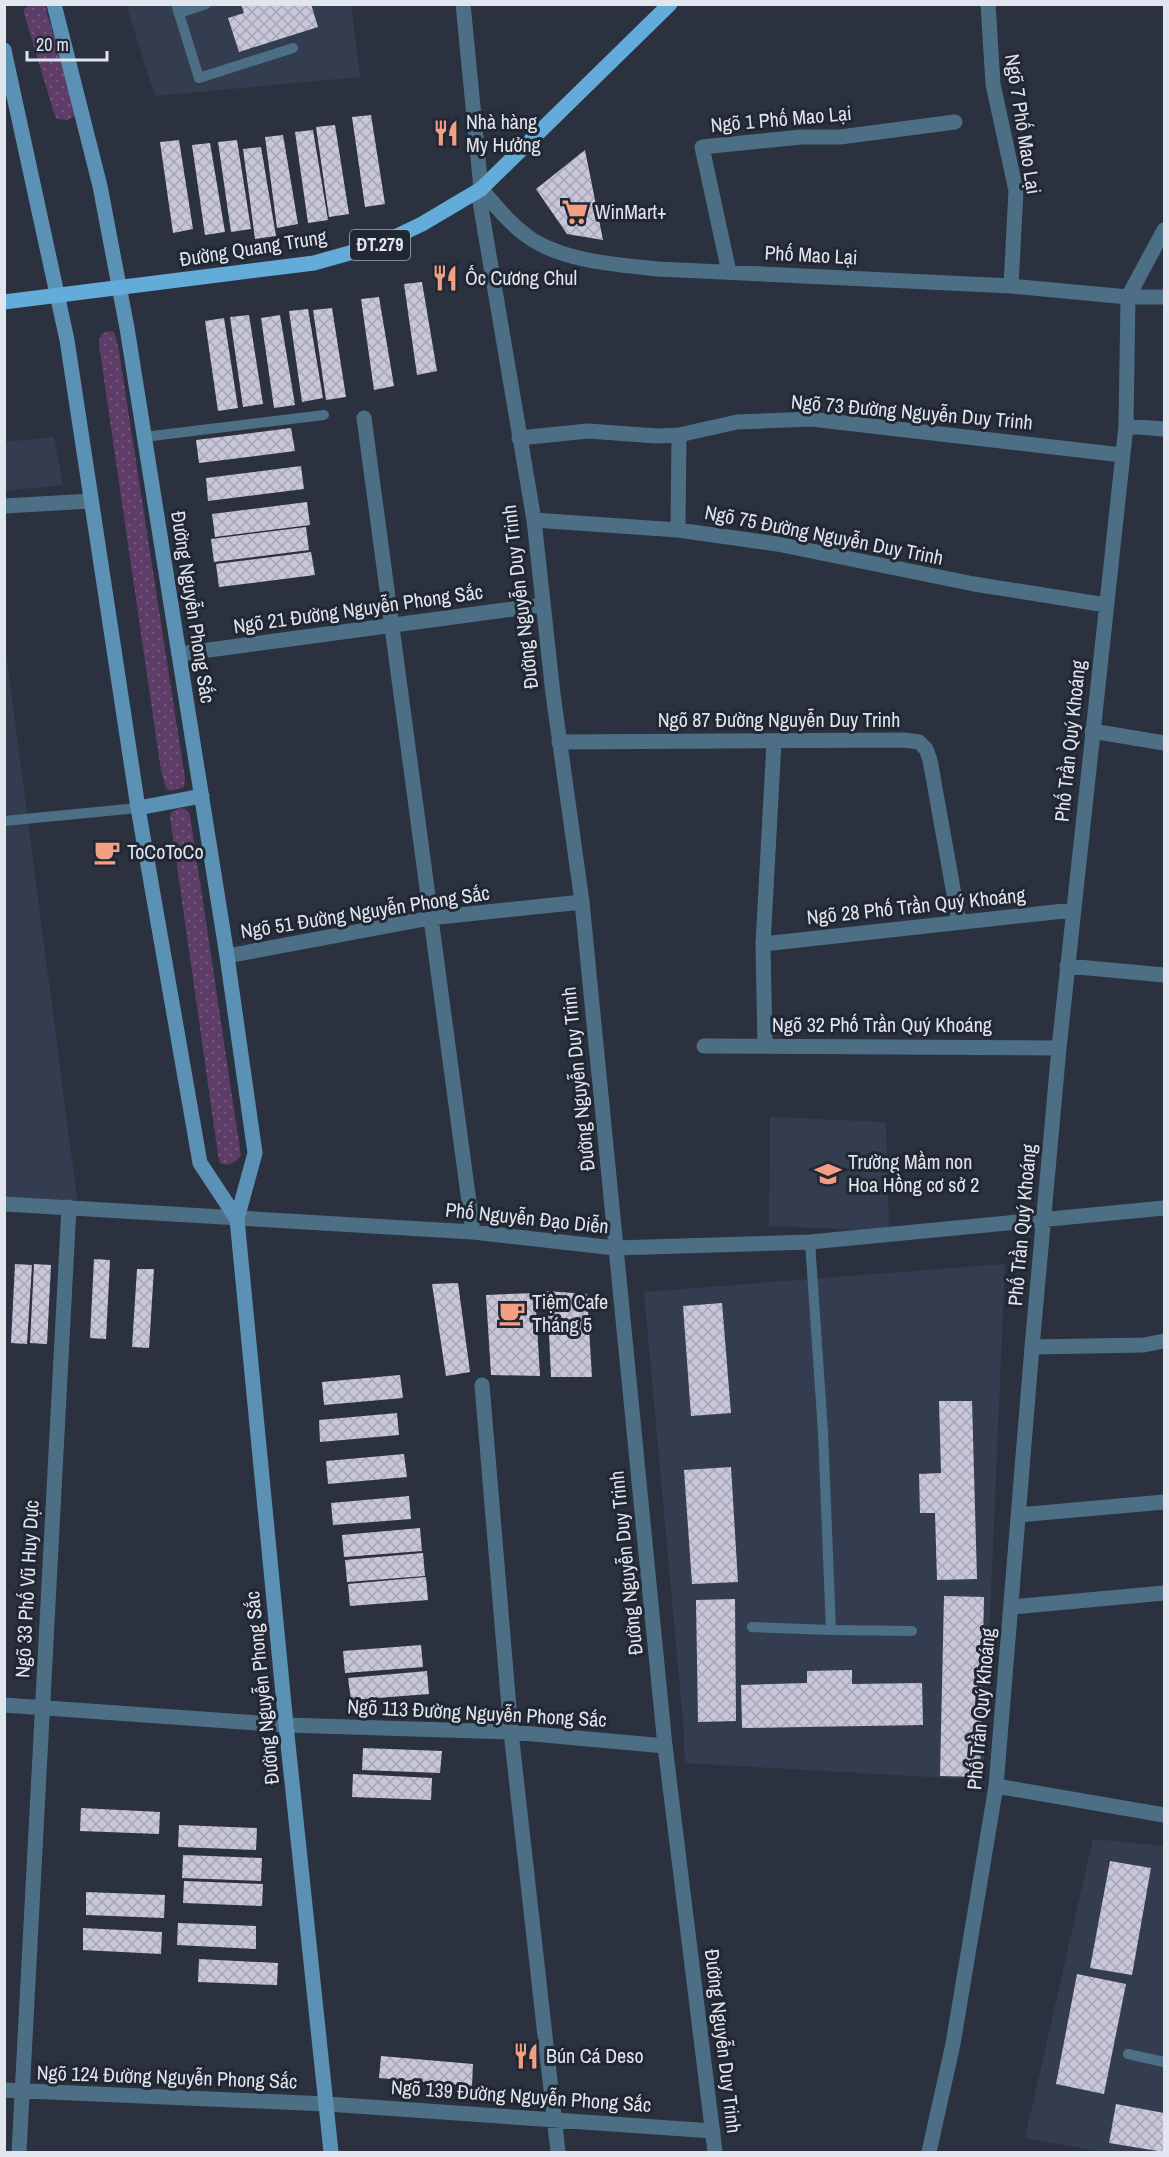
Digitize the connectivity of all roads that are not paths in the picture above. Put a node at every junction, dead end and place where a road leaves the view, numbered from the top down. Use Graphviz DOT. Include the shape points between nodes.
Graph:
graph roads {
  1 [pos="54,4"];
  2 [pos="206,4"];
  3 [pos="463,4"];
  4 [pos="670,4"];
  5 [pos="988,4"];
  6 [pos="177,9"];
  7 [pos="292,48"];
  8 [pos="4,50"];
  9 [pos="955,122"];
  10 [pos="482,189"];
  11 [pos="1164,230"];
  12 [pos="729,273"];
  13 [pos="1011,285"];
  14 [pos="118,287"];
  15 [pos="58,295"];
  16 [pos="1128,297"];
  17 [pos="1164,297"];
  18 [pos="4,302"];
  19 [pos="324,415"];
  20 [pos="364,418"];
  21 [pos="1126,426"];
  22 [pos="1164,429"];
  23 [pos="679,435"];
  24 [pos="144,438"];
  25 [pos="519,438"];
  26 [pos="1122,455"];
  27 [pos="91,501"];
  28 [pos="4,506"];
  29 [pos="534,520"];
  30 [pos="678,530"];
  31 [pos="543,605"];
  32 [pos="1106,605"];
  33 [pos="392,626"];
  34 [pos="179,654"];
  35 [pos="1092,731"];
  36 [pos="559,742"];
  37 [pos="774,742"];
  38 [pos="1164,743"];
  39 [pos="202,796"];
  40 [pos="138,808"];
  41 [pos="4,821"];
  42 [pos="582,902"];
  43 [pos="1073,910"];
  44 [pos="430,918"];
  45 [pos="959,922"];
  46 [pos="763,944"];
  47 [pos="227,957"];
  48 [pos="1067,966"];
  49 [pos="1164,975"];
  50 [pos="704,1046"];
  51 [pos="765,1046"];
  52 [pos="1059,1048"];
  53 [pos="4,1204"];
  54 [pos="69,1208"];
  55 [pos="1164,1208"];
  56 [pos="237,1219"];
  57 [pos="1044,1219"];
  58 [pos="473,1232"];
  59 [pos="810,1242"];
  60 [pos="615,1248"];
  61 [pos="1164,1341"];
  62 [pos="1032,1347"];
  63 [pos="482,1385"];
  64 [pos="1164,1502"];
  65 [pos="1018,1515"];
  66 [pos="1164,1593"];
  67 [pos="1012,1607"];
  68 [pos="753,1627"];
  69 [pos="831,1630"];
  70 [pos="912,1631"];
  71 [pos="4,1705"];
  72 [pos="42,1707"];
  73 [pos="286,1725"];
  74 [pos="511,1732"];
  75 [pos="665,1746"];
  76 [pos="996,1786"];
  77 [pos="1164,1815"];
  78 [pos="1128,2054"];
  79 [pos="1164,2062"];
  80 [pos="4,2090"];
  81 [pos="23,2091"];
  82 [pos="327,2104"];
  83 [pos="554,2119"];
  84 [pos="712,2131"];
  85 [pos="19,2152"];
  86 [pos="331,2152"];
  87 [pos="558,2152"];
  88 [pos="715,2152"];
  89 [pos="929,2152"];
  1 -- 14 [label="main road, Đường Nguyễn Phong Sắc" via="100,186"];
  2 -- 6 [label="lane"];
  3 -- 10 [label="street, Đường Nguyễn Duy Trinh"];
  4 -- 10 [label="main road, Đường Quang Trung / ĐT.279"];
  5 -- 13 [label="street, Ngõ 7 Phố Mao Lại" via="993,84 1016,191"];
  6 -- 7 [label="lane" via="199,78"];
  8 -- 15 [label="main road, Đường Nguyễn Phong Sắc"];
  9 -- 12 [label="street, Ngõ 1 Phố Mao Lại" via="840,137 702,147"];
  10 -- 12 [label="street, Phố Mao Lại" via="505,218 529,238 566,255 613,265"];
  10 -- 14 [label="main road, Đường Quang Trung / ĐT.279" via="378,245 325,260"];
  10 -- 25 [label="street, Đường Nguyễn Duy Trinh" via="480,202"];
  11 -- 16 [label="street"];
  12 -- 13 [label="street, Phố Mao Lại"];
  13 -- 16 [label="street, Phố Mao Lại"];
  14 -- 15 [label="main road, Đường Quang Trung / ĐT.279"];
  14 -- 24 [label="main road, Đường Nguyễn Phong Sắc"];
  15 -- 18 [label="main road, Đường Quang Trung / ĐT.279"];
  15 -- 27 [label="main road, Đường Nguyễn Phong Sắc"];
  16 -- 17 [label="street, Phố Mao Lại"];
  16 -- 21 [label="street, Phố Trần Quý Khoáng"];
  19 -- 24 [label="lane"];
  20 -- 33 [label="street"];
  21 -- 22 [label="street"];
  21 -- 26 [label="street, Phố Trần Quý Khoáng"];
  23 -- 25 [label="street, Ngõ 73 Đường Nguyễn Duy Trinh" via="588,431"];
  23 -- 26 [label="street, Ngõ 73 Đường Nguyễn Duy Trinh" via="737,422 811,419"];
  23 -- 30 [label="street"];
  24 -- 34 [label="main road, Đường Nguyễn Phong Sắc"];
  25 -- 29 [label="street, Đường Nguyễn Duy Trinh"];
  26 -- 32 [label="street, Phố Trần Quý Khoáng"];
  27 -- 28 [label="street"];
  27 -- 40 [label="main road, Đường Nguyễn Phong Sắc"];
  29 -- 30 [label="street, Ngõ 75 Đường Nguyễn Duy Trinh"];
  29 -- 31 [label="street, Đường Nguyễn Duy Trinh"];
  30 -- 32 [label="street, Ngõ 75 Đường Nguyễn Duy Trinh" via="777,544 974,584"];
  31 -- 33 [label="street, Ngõ 21 Đường Nguyễn Phong Sắc"];
  31 -- 36 [label="street, Đường Nguyễn Duy Trinh"];
  32 -- 35 [label="street, Phố Trần Quý Khoáng"];
  33 -- 34 [label="street, Ngõ 21 Đường Nguyễn Phong Sắc"];
  33 -- 44 [label="street"];
  34 -- 39 [label="main road, Đường Nguyễn Phong Sắc"];
  35 -- 38 [label="street"];
  35 -- 43 [label="street, Phố Trần Quý Khoáng"];
  36 -- 37 [label="street, Ngõ 87 Đường Nguyễn Duy Trinh"];
  36 -- 42 [label="street, Đường Nguyễn Duy Trinh"];
  37 -- 45 [label="street, Ngõ 87 Đường Nguyễn Duy Trinh" via="919,742 930,760"];
  37 -- 46 [label="street"];
  39 -- 40 [label="main road"];
  39 -- 47 [label="main road, Đường Nguyễn Phong Sắc"];
  40 -- 41 [label="lane"];
  40 -- 56 [label="main road, Đường Nguyễn Phong Sắc" via="200,1163"];
  42 -- 44 [label="street, Ngõ 51 Đường Nguyễn Phong Sắc"];
  42 -- 60 [label="street, Đường Nguyễn Duy Trinh"];
  43 -- 45 [label="street, Ngõ 28 Phố Trần Quý Khoáng"];
  43 -- 48 [label="street, Phố Trần Quý Khoáng"];
  44 -- 47 [label="street, Ngõ 51 Đường Nguyễn Phong Sắc"];
  44 -- 58 [label="street"];
  45 -- 46 [label="street, Ngõ 28 Phố Trần Quý Khoáng"];
  46 -- 51 [label="street"];
  47 -- 56 [label="main road, Đường Nguyễn Phong Sắc" via="255,1152"];
  48 -- 49 [label="street"];
  48 -- 52 [label="street, Phố Trần Quý Khoáng"];
  50 -- 51 [label="street, Ngõ 32 Phố Trần Quý Khoáng"];
  51 -- 52 [label="street, Ngõ 32 Phố Trần Quý Khoáng"];
  52 -- 57 [label="street, Phố Trần Quý Khoáng"];
  53 -- 54 [label="street, Phố Nguyễn Đạo Diễn"];
  54 -- 56 [label="street, Phố Nguyễn Đạo Diễn"];
  54 -- 72 [label="street, Ngõ 33 Phố Vũ Huy Dực"];
  55 -- 57 [label="street, Phố Nguyễn Đạo Diễn"];
  56 -- 58 [label="street, Phố Nguyễn Đạo Diễn"];
  56 -- 73 [label="main road, Đường Nguyễn Phong Sắc"];
  57 -- 59 [label="street, Phố Nguyễn Đạo Diễn"];
  57 -- 62 [label="street, Phố Trần Quý Khoáng"];
  58 -- 60 [label="street, Phố Nguyễn Đạo Diễn"];
  59 -- 60 [label="street, Phố Nguyễn Đạo Diễn"];
  59 -- 69 [label="lane"];
  60 -- 75 [label="street, Đường Nguyễn Duy Trinh"];
  61 -- 62 [label="street" via="1144,1345"];
  62 -- 65 [label="street, Phố Trần Quý Khoáng"];
  63 -- 74 [label="street"];
  64 -- 65 [label="street"];
  65 -- 67 [label="street, Phố Trần Quý Khoáng"];
  66 -- 67 [label="street"];
  67 -- 76 [label="street, Phố Trần Quý Khoáng"];
  68 -- 69 [label="lane"];
  69 -- 70 [label="lane"];
  71 -- 72 [label="street, Ngõ 113 Đường Nguyễn Phong Sắc"];
  72 -- 73 [label="street, Ngõ 113 Đường Nguyễn Phong Sắc"];
  72 -- 81 [label="street, Ngõ 33 Phố Vũ Huy Dực"];
  73 -- 74 [label="street, Ngõ 113 Đường Nguyễn Phong Sắc"];
  73 -- 82 [label="main road, Đường Nguyễn Phong Sắc"];
  74 -- 75 [label="street, Ngõ 113 Đường Nguyễn Phong Sắc"];
  74 -- 83 [label="street"];
  75 -- 84 [label="street, Đường Nguyễn Duy Trinh"];
  76 -- 77 [label="street"];
  76 -- 89 [label="street, Phố Trần Quý Khoáng" via="953,2044"];
  78 -- 79 [label="lane"];
  80 -- 81 [label="street, Ngõ 124 Đường Nguyễn Phong Sắc"];
  81 -- 82 [label="street, Ngõ 124 Đường Nguyễn Phong Sắc"];
  81 -- 85 [label="street, Ngõ 33 Phố Vũ Huy Dực"];
  82 -- 83 [label="street, Ngõ 139 Đường Nguyễn Phong Sắc"];
  82 -- 86 [label="main road, Đường Nguyễn Phong Sắc"];
  83 -- 84 [label="street, Ngõ 139 Đường Nguyễn Phong Sắc"];
  83 -- 87 [label="street"];
  84 -- 88 [label="street, Đường Nguyễn Duy Trinh"];
}
